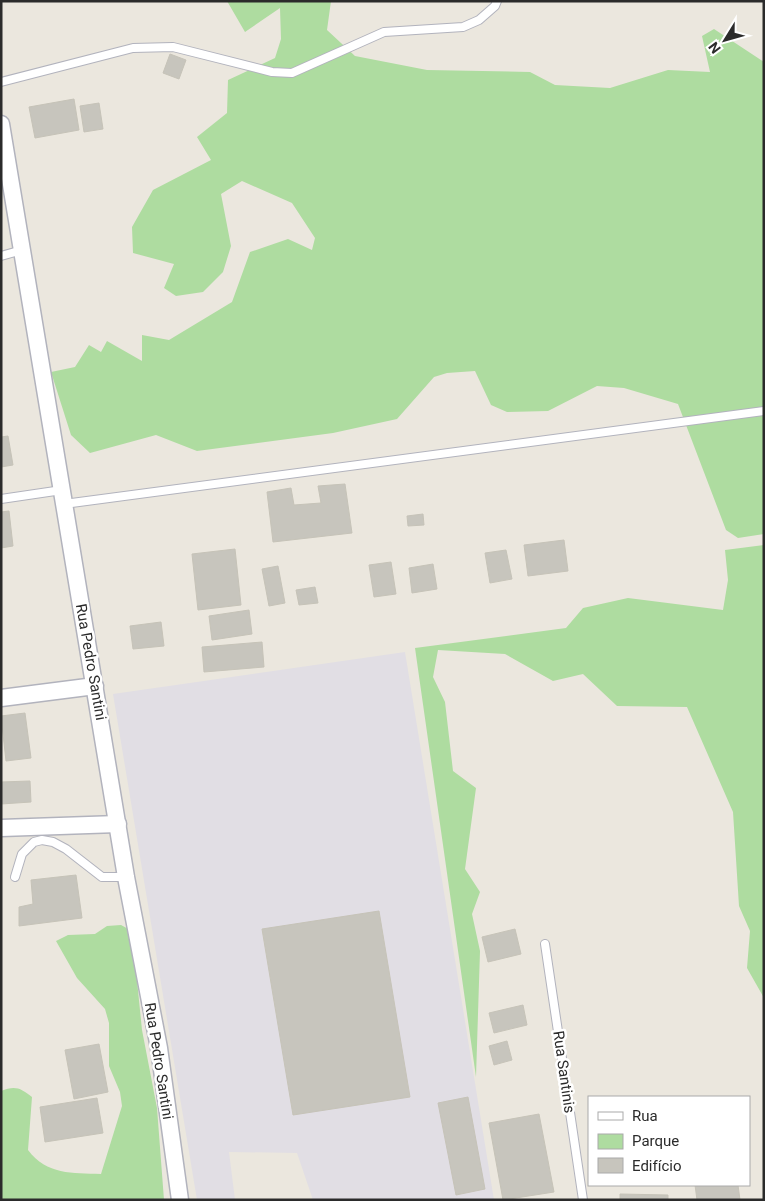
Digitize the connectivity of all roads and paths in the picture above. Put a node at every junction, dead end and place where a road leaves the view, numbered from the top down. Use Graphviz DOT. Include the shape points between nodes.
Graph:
graph roads {
  1 [pos="496,1"];
  2 [pos="1,82"];
  3 [pos="1,124"];
  4 [pos="22,250"];
  5 [pos="1,256"];
  6 [pos="764,411"];
  7 [pos="63,497"];
  8 [pos="1,499"];
  9 [pos="95,686"];
  10 [pos="1,698"];
  11 [pos="118,824"];
  12 [pos="1,828"];
  13 [pos="15,877"];
  14 [pos="126,877"];
  15 [pos="545,944"];
  16 [pos="180,1200"];
  17 [pos="583,1200"];
  1 -- 2 [label="lane" via="480,20 463,27 384,32 292,73 272,72 173,47 133,48"];
  3 -- 4 [label="street, Rua Pedro Santini"];
  4 -- 5 [label="lane"];
  4 -- 7 [label="street, Rua Pedro Santini"];
  6 -- 7 [label="lane"];
  7 -- 8 [label="lane"];
  7 -- 9 [label="street, Rua Pedro Santini"];
  9 -- 10 [label="street"];
  9 -- 11 [label="street, Rua Pedro Santini"];
  11 -- 12 [label="street"];
  11 -- 14 [label="street, Rua Pedro Santini"];
  13 -- 14 [label="lane" via="22,854 34,842 42,840 66,849 102,877"];
  14 -- 16 [label="street, Rua Pedro Santini" via="159,1048"];
  15 -- 17 [label="lane, Rua Santinis"];
}
